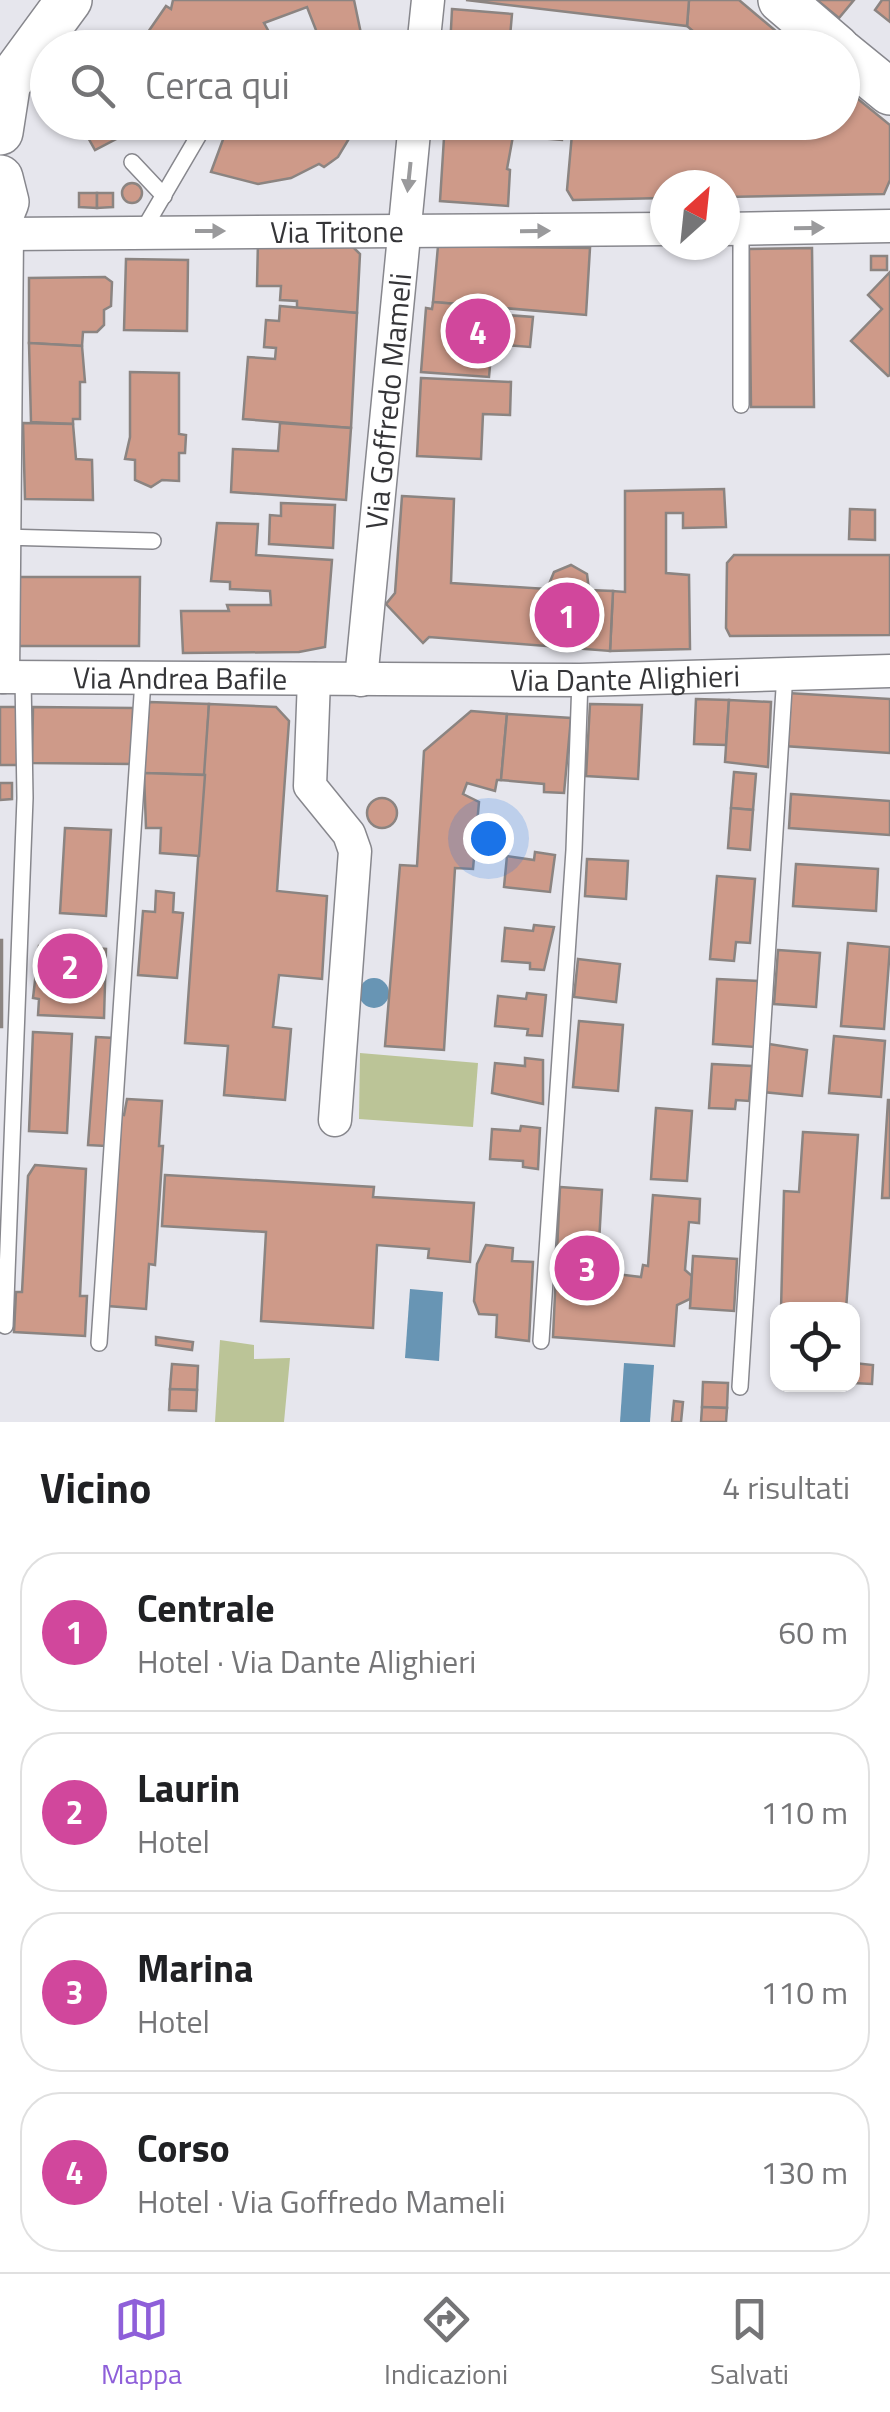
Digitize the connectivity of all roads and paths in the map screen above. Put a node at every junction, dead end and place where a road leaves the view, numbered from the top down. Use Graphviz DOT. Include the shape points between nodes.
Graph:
graph roads {
  1 [pos="68,0"];
  2 [pos="428,0"];
  3 [pos="781,0"];
  4 [pos="47,30"];
  5 [pos="425,30"];
  6 [pos="815,30"];
  7 [pos="30,53"];
  8 [pos="860,68"];
  9 [pos="3,91"];
  10 [pos="890,92"];
  11 [pos="0,132"];
  12 [pos="196,140"];
  13 [pos="413,140"];
  14 [pos="132,162"];
  15 [pos="0,170"];
  16 [pos="0,179"];
  17 [pos="164,196"];
  18 [pos="2,226"];
  19 [pos="890,226"];
  20 [pos="740,229"];
  21 [pos="650,230"];
  22 [pos="142,232"];
  23 [pos="404,232"];
  24 [pos="734,260"];
  25 [pos="741,405"];
  26 [pos="4,537"];
  27 [pos="153,542"];
  28 [pos="890,671"];
  29 [pos="785,673"];
  30 [pos="9,677"];
  31 [pos="314,679"];
  32 [pos="142,680"];
  33 [pos="361,680"];
  34 [pos="580,680"];
  35 [pos="336,1120"];
  36 [pos="5,1326"];
  37 [pos="541,1341"];
  38 [pos="99,1343"];
  39 [pos="740,1387"];
  1 -- 4 [label="street"];
  2 -- 5 [label="street"];
  3 -- 6 [label="street"];
  7 -- 9 [label="street"];
  8 -- 10 [label="street"];
  9 -- 11 [label="street"];
  12 -- 17 [label="lane"];
  13 -- 23 [label="street, Via Goffredo Mameli, one-way"];
  14 -- 17 [label="lane"];
  15 -- 16 [label="street"];
  16 -- 18 [label="street" via="6,202"];
  17 -- 22 [label="lane"];
  18 -- 22 [label="street, Via Tritone"];
  18 -- 26 [label="street"];
  20 -- 19 [label="street, one-way"];
  23 -- 21 [label="street, Via Tritone, one-way"];
  22 -- 23 [label="street, Via Tritone, one-way"];
  23 -- 33 [label="street, Via Goffredo Mameli"];
  24 -- 25 [label="lane"];
  26 -- 27 [label="lane"];
  26 -- 30 [label="street"];
  28 -- 29 [label="street, Via Dante Alighieri"];
  29 -- 34 [label="street, Via Dante Alighieri"];
  29 -- 39 [label="lane"];
  30 -- 32 [label="street, Via Andrea Bafile"];
  30 -- 36 [label="lane" via="24,798"];
  31 -- 32 [label="street, Via Andrea Bafile"];
  31 -- 33 [label="street, Via Andrea Bafile"];
  31 -- 35 [label="street" via="310,786 355,851"];
  32 -- 38 [label="lane"];
  33 -- 34 [label="street, Via Dante Alighieri"];
  34 -- 37 [label="lane"];
}
